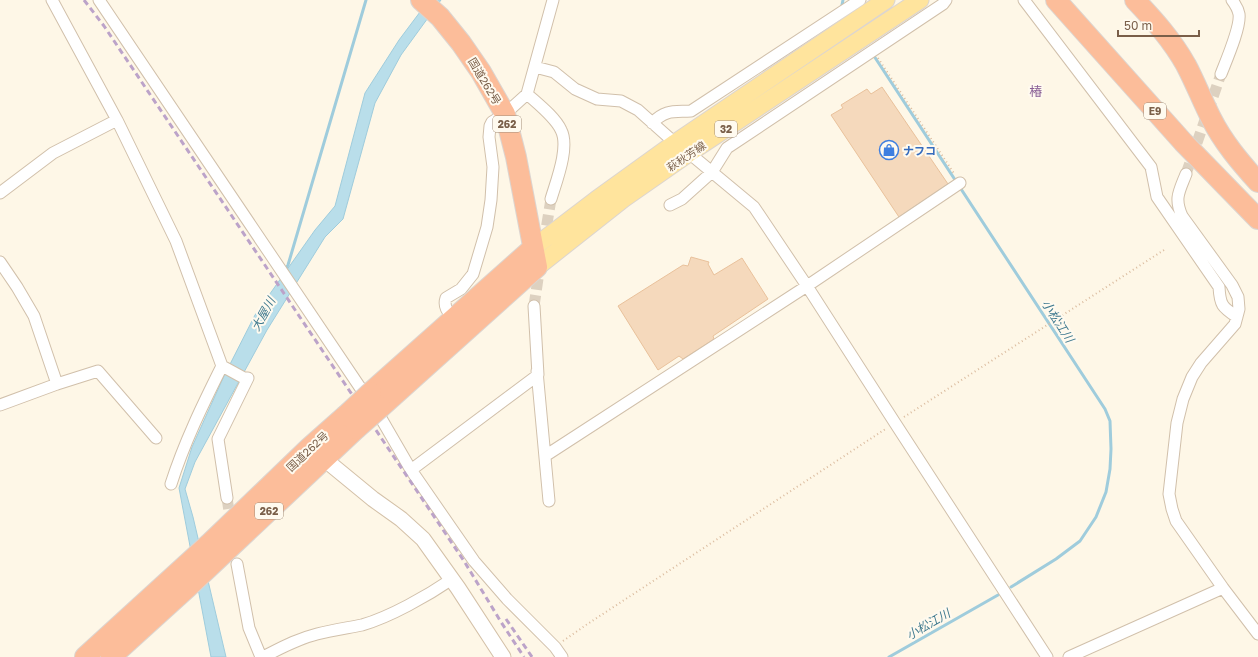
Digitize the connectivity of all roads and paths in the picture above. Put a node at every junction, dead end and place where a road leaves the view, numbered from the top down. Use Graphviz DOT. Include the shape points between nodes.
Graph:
graph roads {
  1 [pos="52,0"];
  2 [pos="99,0"];
  3 [pos="421,0"];
  4 [pos="552,0"];
  5 [pos="860,0"];
  6 [pos="886,0"];
  7 [pos="920,0"];
  8 [pos="946,0"];
  9 [pos="1024,0"];
  10 [pos="1056,0"];
  11 [pos="1134,0"];
  12 [pos="1232,0"];
  13 [pos="873,51"];
  14 [pos="535,67"];
  15 [pos="1221,74"];
  16 [pos="527,94"];
  17 [pos="505,114"];
  18 [pos="118,120"];
  19 [pos="652,122"];
  20 [pos="675,143"];
  21 [pos="690,153"];
  22 [pos="712,172"];
  23 [pos="1186,174"];
  24 [pos="1258,182"];
  25 [pos="960,183"];
  26 [pos="0,193"];
  27 [pos="551,199"];
  28 [pos="670,205"];
  29 [pos="1258,219"];
  30 [pos="1164,250"];
  31 [pos="535,258"];
  32 [pos="0,262"];
  33 [pos="807,286"];
  34 [pos="534,306"];
  35 [pos="1237,317"];
  36 [pos="454,318"];
  37 [pos="224,367"];
  38 [pos="538,371"];
  39 [pos="57,384"];
  40 [pos="376,400"];
  41 [pos="0,405"];
  42 [pos="894,423"];
  43 [pos="156,438"];
  44 [pos="317,453"];
  45 [pos="545,456"];
  46 [pos="411,470"];
  47 [pos="171,484"];
  48 [pos="228,498"];
  49 [pos="549,501"];
  50 [pos="212,554"];
  51 [pos="237,564"];
  52 [pos="452,579"];
  53 [pos="1223,588"];
  54 [pos="1258,634"];
  55 [pos="555,647"];
  56 [pos="85,657"];
  57 [pos="111,657"];
  58 [pos="262,657"];
  59 [pos="503,657"];
  60 [pos="562,657"];
  61 [pos="1047,657"];
  62 [pos="1068,657"];
  1 -- 18 [label="street"];
  2 -- 46 [label="street" via="382,420"];
  3 -- 17 [label="highway, 国道262号 / 262" via="440,17 461,43"];
  4 -- 14 [label="street"];
  5 -- 19 [label="street" via="692,112 666,113"];
  6 -- 20 [label="main road, 萩秋芳線 / 32"];
  7 -- 21 [label="main road, 萩秋芳線 / 32"];
  8 -- 13 [label="street"];
  9 -- 35 [label="street" via="1151,167 1157,197 1219,287 1220,300 1225,309"];
  10 -- 29 [label="highway, E9" via="1183,142"];
  11 -- 24 [label="highway" via="1176,49 1223,139"];
  12 -- 15 [label="street" via="1239,14 1238,28"];
  13 -- 22 [label="street" via="727,148"];
  13 -- 25 [label="path"];
  14 -- 16 [label="street"];
  14 -- 19 [label="street" via="554,72 575,89 597,99 621,101 638,110"];
  16 -- 17 [label="street"];
  16 -- 27 [label="street" via="553,119 561,130 564,141 564,152"];
  17 -- 31 [label="highway, 国道262号 / 262"];
  17 -- 36 [label="street" via="490,126 493,166 491,200 487,228 473,274 461,289 446,298 444,304"];
  18 -- 26 [label="street" via="53,153"];
  18 -- 37 [label="street" via="176,242"];
  19 -- 20 [label="street"];
  20 -- 21 [label="street"];
  20 -- 31 [label="main road, 萩秋芳線 / 32" via="596,200"];
  21 -- 22 [label="street"];
  21 -- 31 [label="main road, 萩秋芳線 / 32"];
  22 -- 28 [label="street" via="682,199"];
  22 -- 33 [label="street" via="754,206"];
  23 -- 35 [label="street" via="1178,194 1177,205 1238,296"];
  25 -- 33 [label="street"];
  30 -- 42 [label="path"];
  31 -- 36 [label="highway, 国道262号 / 262"];
  31 -- 40 [label="highway, 国道262号 / 262"];
  32 -- 39 [label="street" via="34,316"];
  33 -- 42 [label="street"];
  33 -- 45 [label="street"];
  34 -- 38 [label="street"];
  35 -- 53 [label="street" via="1235,324 1201,363 1183,399 1177,423 1168,494 1176,521"];
  36 -- 40 [label="highway, 国道262号 / 262"];
  37 -- 47 [label="street" via="197,416"];
  37 -- 48 [label="street" via="248,378 218,439"];
  38 -- 45 [label="street"];
  38 -- 46 [label="street" via="538,375"];
  39 -- 41 [label="street"];
  39 -- 43 [label="street" via="98,371"];
  40 -- 44 [label="highway, 国道262号 / 262, bridge"];
  42 -- 55 [label="path"];
  42 -- 61 [label="street"];
  44 -- 50 [label="highway, 国道262号 / 262"];
  44 -- 52 [label="street" via="423,539"];
  45 -- 49 [label="street"];
  46 -- 55 [label="street" via="474,561 507,599"];
  50 -- 56 [label="highway, 国道262号 / 262" via="182,569"];
  50 -- 57 [label="highway, 国道262号 / 262" via="188,587"];
  51 -- 58 [label="street" via="249,628"];
  52 -- 58 [label="street" via="435,591 387,616 291,642"];
  52 -- 59 [label="street"];
  53 -- 54 [label="street"];
  53 -- 62 [label="street"];
  55 -- 60 [label="street"];
}
